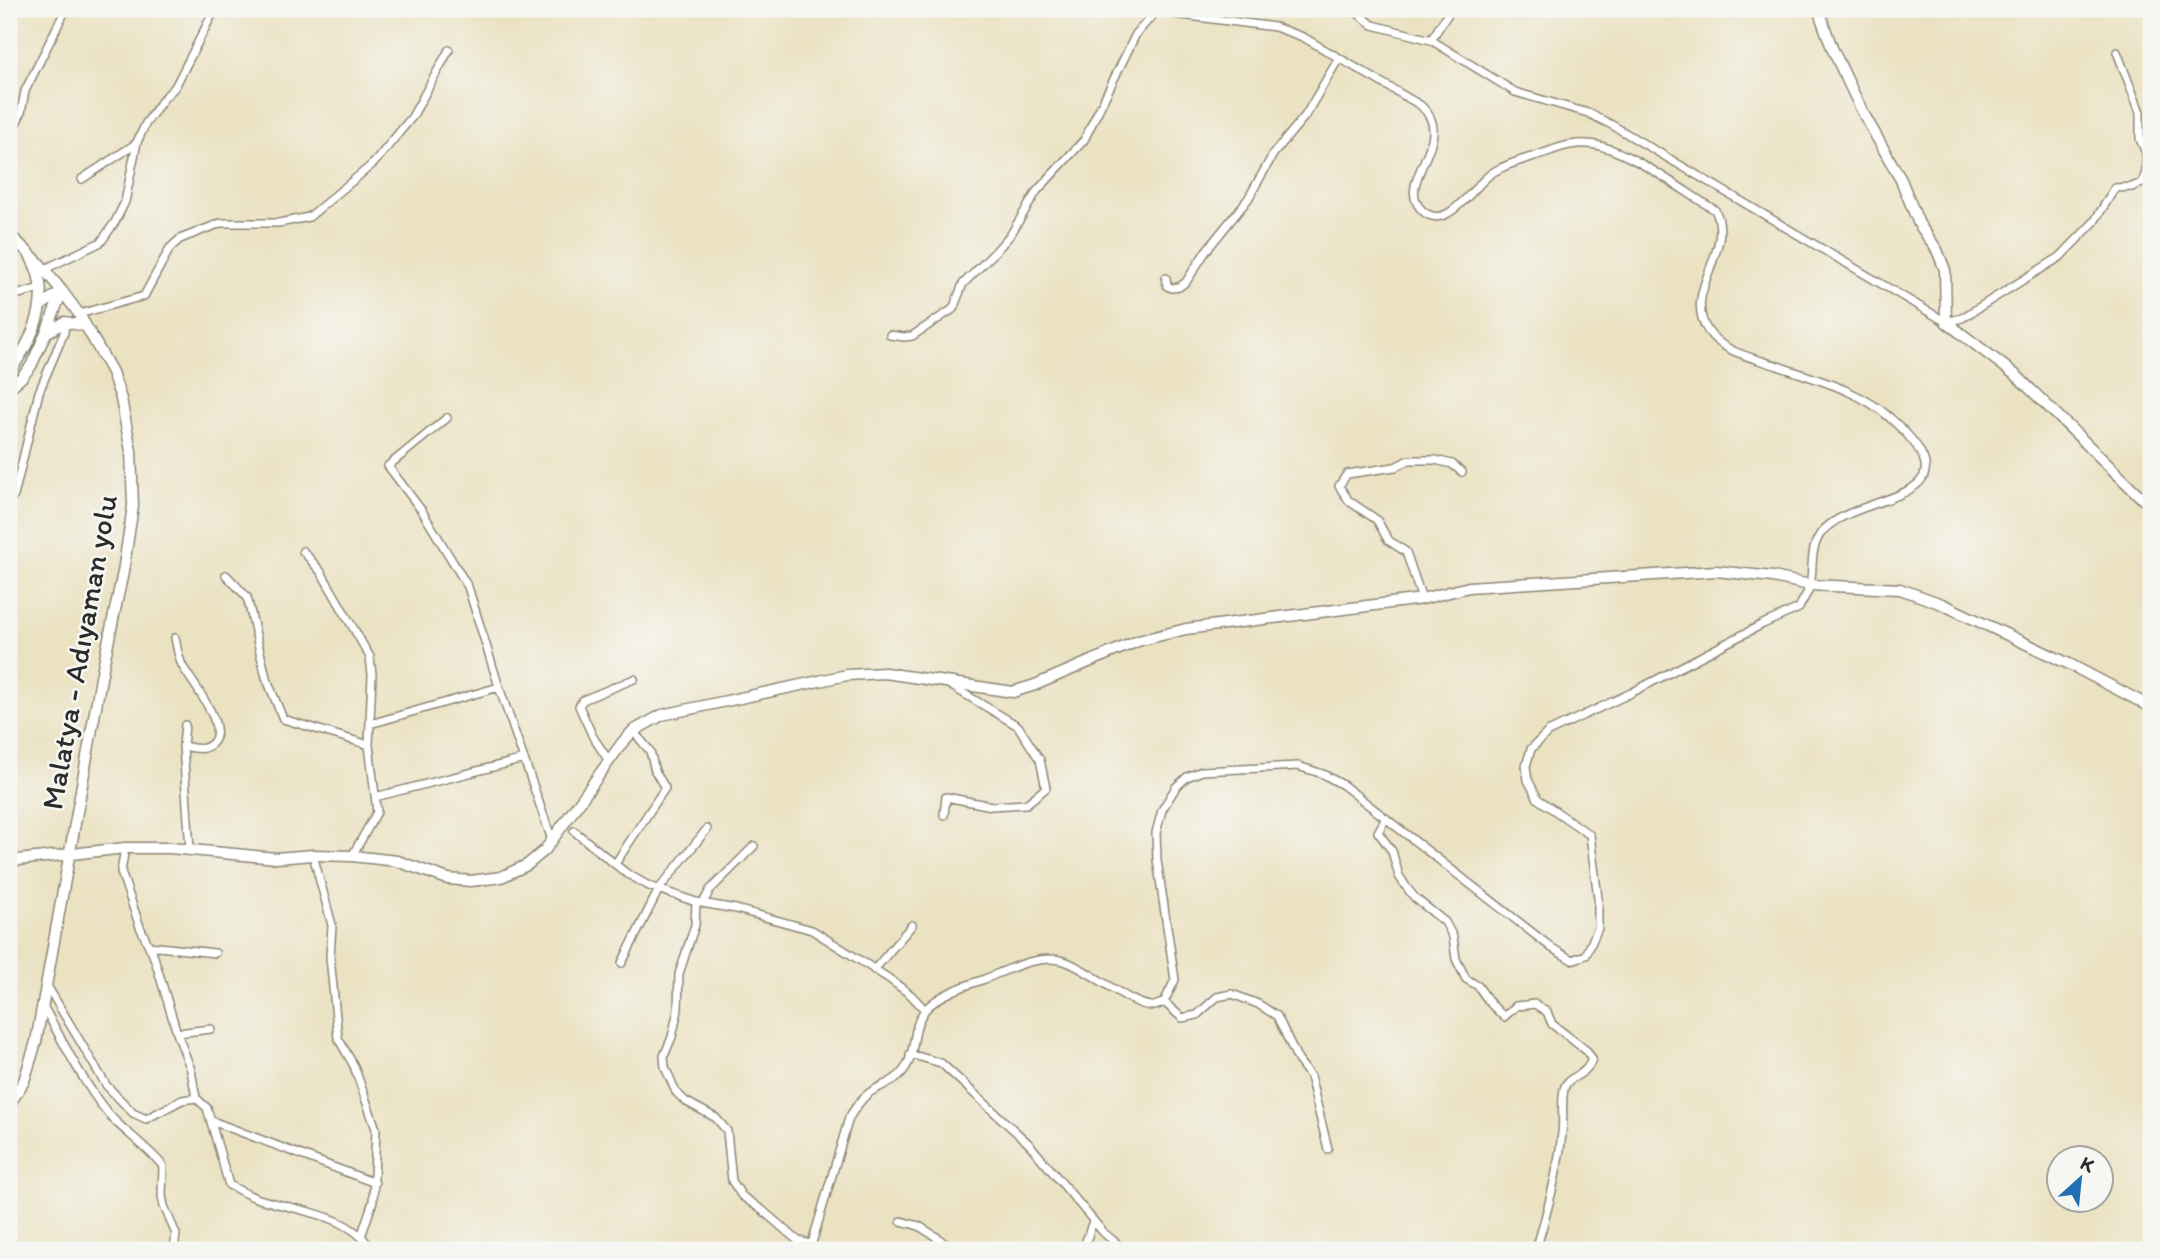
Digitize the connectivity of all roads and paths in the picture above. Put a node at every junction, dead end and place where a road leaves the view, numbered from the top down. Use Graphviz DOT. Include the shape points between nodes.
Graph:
graph roads {
  1 [pos="65,9"];
  2 [pos="215,9"];
  3 [pos="1160,9"];
  4 [pos="1352,9"];
  5 [pos="1451,9"];
  6 [pos="1818,9"];
  7 [pos="1431,40"];
  8 [pos="449,50"];
  9 [pos="2117,52"];
  10 [pos="1339,58"];
  11 [pos="9,138"];
  12 [pos="137,142"];
  13 [pos="82,179"];
  14 [pos="9,234"];
  15 [pos="1166,278"];
  16 [pos="42,279"];
  17 [pos="62,291"];
  18 [pos="9,297"];
  19 [pos="40,306"];
  20 [pos="79,314"];
  21 [pos="65,322"];
  22 [pos="1946,322"];
  23 [pos="85,326"];
  24 [pos="46,333"];
  25 [pos="890,335"];
  26 [pos="9,372"];
  27 [pos="9,388"];
  28 [pos="447,418"];
  29 [pos="1462,471"];
  30 [pos="15,496"];
  31 [pos="2151,507"];
  32 [pos="303,551"];
  33 [pos="226,575"];
  34 [pos="1810,584"];
  35 [pos="1422,599"];
  36 [pos="175,638"];
  37 [pos="634,679"];
  38 [pos="942,680"];
  39 [pos="499,687"];
  40 [pos="2151,707"];
  41 [pos="370,724"];
  42 [pos="185,725"];
  43 [pos="633,731"];
  44 [pos="369,745"];
  45 [pos="183,746"];
  46 [pos="524,759"];
  47 [pos="609,761"];
  48 [pos="375,797"];
  49 [pos="944,815"];
  50 [pos="1386,818"];
  51 [pos="706,829"];
  52 [pos="574,831"];
  53 [pos="552,840"];
  54 [pos="754,846"];
  55 [pos="125,848"];
  56 [pos="190,850"];
  57 [pos="69,854"];
  58 [pos="313,855"];
  59 [pos="352,856"];
  60 [pos="9,861"];
  61 [pos="615,863"];
  62 [pos="659,889"];
  63 [pos="700,902"];
  64 [pos="912,925"];
  65 [pos="149,946"];
  66 [pos="215,953"];
  67 [pos="622,963"];
  68 [pos="874,970"];
  69 [pos="45,984"];
  70 [pos="1164,1002"];
  71 [pos="43,1006"];
  72 [pos="925,1010"];
  73 [pos="211,1029"];
  74 [pos="177,1033"];
  75 [pos="910,1054"];
  76 [pos="196,1098"];
  77 [pos="9,1105"];
  78 [pos="212,1121"];
  79 [pos="1328,1149"];
  80 [pos="374,1183"];
  81 [pos="901,1221"];
  82 [pos="1093,1221"];
  83 [pos="361,1237"];
  84 [pos="938,1238"];
  85 [pos="810,1247"];
  86 [pos="174,1250"];
  87 [pos="372,1250"];
  88 [pos="935,1250"];
  89 [pos="952,1250"];
  90 [pos="1083,1250"];
  91 [pos="1124,1250"];
  92 [pos="1535,1250"];
  1 -- 11 [label="street" via="25,91"];
  2 -- 12 [label="street" via="175,87"];
  3 -- 10 [label="street" via="1275,27"];
  3 -- 25 [label="street" via="1136,34 1084,140 1037,191 1011,234 963,284 953,309 912,336"];
  4 -- 7 [label="street" via="1373,25"];
  5 -- 7 [label="street"];
  6 -- 22 [label="main road" via="1863,111 1919,224 1937,250 1945,270"];
  7 -- 22 [label="street" via="1515,92 1588,113 1625,132"];
  8 -- 20 [label="street" via="412,117 374,163 309,217 279,223 220,223 180,239 170,248 144,296"];
  9 -- 22 [label="street" via="2140,112 2146,177 2132,187 2115,188 2094,222 2060,257 1962,318"];
  10 -- 15 [label="street" via="1248,200 1186,282 1172,288"];
  10 -- 34 [label="street" via="1430,113 1433,139 1415,187 1416,201 1430,214 1443,216 1453,211 1500,169 1574,144 1607,147 1714,210 1721,222 1718,248 1701,293 1701,315 1709,331 1725,348 1878,407 1907,435 1925,468 1922,482 1910,491 1846,515 1823,531 1815,543"];
  12 -- 13 [label="street"];
  12 -- 16 [label="street" via="125,202 101,242"];
  14 -- 16 [label="main road" via="29,254"];
  16 -- 17 [label="main road, Malatya - Adıyaman yolu"];
  16 -- 18 [label="street"];
  16 -- 19 [label="main road"];
  17 -- 19 [label="main road"];
  17 -- 20 [label="main road, Malatya - Adıyaman yolu"];
  17 -- 24 [label="main road"];
  19 -- 26 [label="main road" via="24,352"];
  20 -- 23 [label="main road, Malatya - Adıyaman yolu"];
  21 -- 23 [label="main road"];
  21 -- 24 [label="main road"];
  21 -- 30 [label="street" via="39,392"];
  22 -- 31 [label="main road" via="2017,376"];
  23 -- 57 [label="main road, Malatya - Adıyaman yolu" via="121,399 131,450 133,506"];
  24 -- 27 [label="main road" via="31,366"];
  28 -- 39 [label="street" via="388,466 422,511 468,587"];
  29 -- 35 [label="street" via="1435,460 1409,460 1395,467 1347,474 1339,486 1349,501 1377,520 1388,540 1406,552"];
  32 -- 41 [label="street" via="321,572 370,657"];
  33 -- 44 [label="street" via="247,597 266,677 284,719"];
  34 -- 35 [label="main road" via="1716,571 1469,587"];
  34 -- 40 [label="main road" via="1900,589 1942,604"];
  34 -- 50 [label="street" via="1799,608 1548,732 1531,749 1526,766 1538,799 1590,835 1598,928 1580,959 1572,960 1552,948"];
  35 -- 38 [label="main road" via="1186,629 1138,641 1013,692"];
  36 -- 45 [label="street" via="181,663 217,722 211,744 203,749"];
  37 -- 47 [label="street" via="583,700 579,706"];
  38 -- 43 [label="main road" via="885,673 847,675 662,715"];
  38 -- 49 [label="street" via="1018,726 1041,760 1046,788 1026,804 992,806 946,797"];
  39 -- 41 [label="street"];
  39 -- 46 [label="street"];
  41 -- 44 [label="street"];
  42 -- 45 [label="street"];
  43 -- 47 [label="main road"];
  43 -- 61 [label="street" via="650,751 654,771 665,788"];
  44 -- 48 [label="street"];
  45 -- 56 [label="street"];
  46 -- 48 [label="street"];
  46 -- 53 [label="street"];
  47 -- 53 [label="main road"];
  48 -- 59 [label="street" via="377,813"];
  50 -- 70 [label="street" via="1343,785 1298,766 1202,771 1187,777 1162,810 1156,833 1175,980"];
  50 -- 92 [label="street" via="1378,832 1392,851 1399,876 1415,898 1446,922 1466,979 1478,986 1504,1017 1516,1006 1535,1004 1592,1059 1583,1074 1564,1087 1556,1175"];
  51 -- 62 [label="street"];
  52 -- 61 [label="street"];
  53 -- 59 [label="main road" via="527,865 501,877 471,881 448,879 397,861"];
  54 -- 63 [label="street"];
  55 -- 56 [label="main road"];
  55 -- 57 [label="main road"];
  55 -- 65 [label="street" via="121,872"];
  56 -- 58 [label="main road" via="276,858"];
  57 -- 60 [label="main road"];
  57 -- 69 [label="main road, Malatya - Adıyaman yolu"];
  58 -- 59 [label="main road"];
  58 -- 80 [label="street" via="332,925 330,957 338,1038 354,1066 376,1129"];
  61 -- 62 [label="street"];
  62 -- 63 [label="street"];
  62 -- 67 [label="street"];
  63 -- 68 [label="street" via="812,930"];
  63 -- 85 [label="street" via="680,974 678,1010 665,1067 676,1092 716,1118 727,1131 732,1181 742,1196"];
  64 -- 68 [label="street"];
  65 -- 66 [label="street"];
  65 -- 74 [label="street"];
  68 -- 72 [label="street"];
  69 -- 71 [label="main road, Malatya - Adıyaman yolu"];
  69 -- 76 [label="street" via="106,1085 133,1113 146,1119 182,1100"];
  70 -- 72 [label="street" via="1142,1004 1064,961 1052,960 1032,962 976,982"];
  70 -- 79 [label="street" via="1182,1018 1189,1018 1217,997 1233,994 1277,1016 1310,1076"];
  71 -- 77 [label="main road, Malatya - Adıyaman yolu" via="23,1082"];
  71 -- 86 [label="street" via="115,1121 163,1166 162,1196 176,1234"];
  72 -- 75 [label="street"];
  73 -- 74 [label="street"];
  74 -- 76 [label="street"];
  75 -- 82 [label="street" via="941,1063 1029,1144"];
  75 -- 85 [label="street" via="904,1071 858,1102 849,1118"];
  76 -- 78 [label="street"];
  78 -- 80 [label="street"];
  78 -- 83 [label="street" via="229,1185 256,1198 325,1216"];
  80 -- 83 [label="street" via="368,1223"];
  81 -- 84 [label="street"];
  82 -- 90 [label="street"];
  82 -- 91 [label="street"];
  83 -- 87 [label="street"];
  84 -- 88 [label="street"];
  84 -- 89 [label="street"];
}
